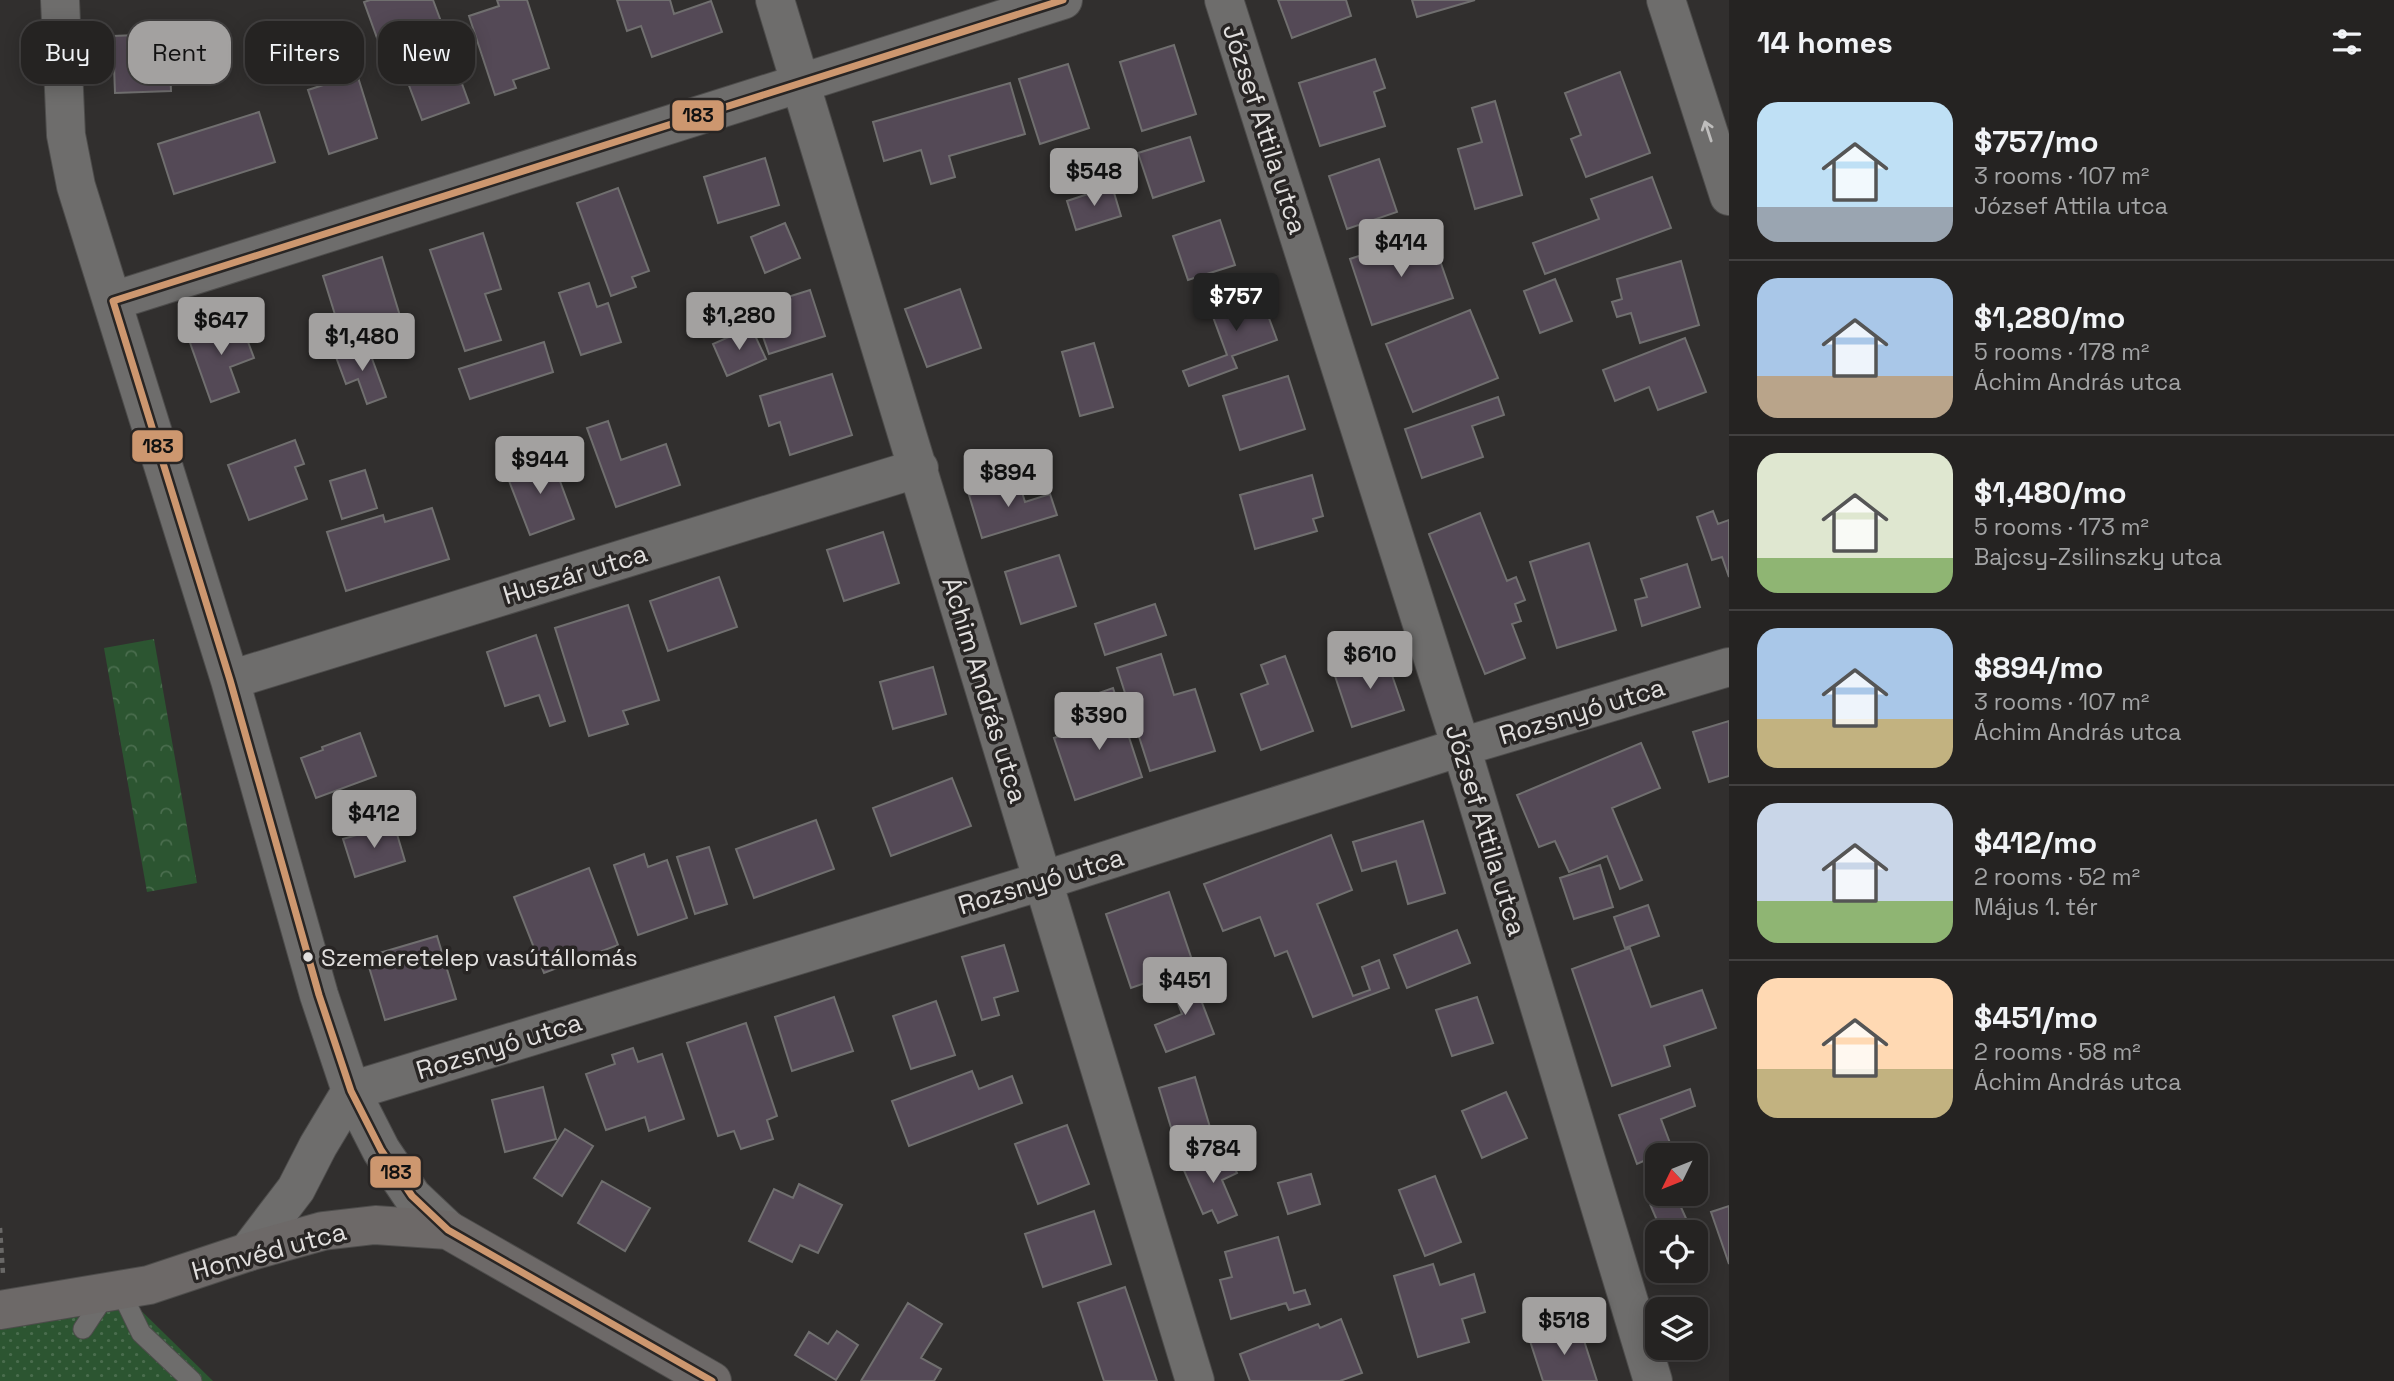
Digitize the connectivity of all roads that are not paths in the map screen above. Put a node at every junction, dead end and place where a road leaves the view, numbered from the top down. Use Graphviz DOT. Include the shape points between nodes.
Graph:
graph roads {
  1 [pos="60,0"];
  2 [pos="775,0"];
  3 [pos="1063,0"];
  4 [pos="1224,0"];
  5 [pos="1666,0"];
  6 [pos="800,83"];
  7 [pos="1729,196"];
  8 [pos="113,301"];
  9 [pos="919,468"];
  10 [pos="1729,667"];
  11 [pos="230,680"];
  12 [pos="1461,747"];
  13 [pos="1042,881"];
  14 [pos="352,1091"];
  15 [pos="448,1230"];
  16 [pos="248,1252"];
  17 [pos="113,1292"];
  18 [pos="2,1298"];
  19 [pos="83,1329"];
  20 [pos="192,1381"];
  21 [pos="712,1381"];
  22 [pos="1195,1381"];
  23 [pos="1653,1381"];
  1 -- 8 [label="street" via="66,135 76,186"];
  2 -- 6 [label="street, Áchim András utca"];
  3 -- 6 [label="street"];
  4 -- 12 [label="street, József Attila utca"];
  7 -- 5 [label="street, one-way"];
  6 -- 8 [label="street"];
  6 -- 9 [label="street, Áchim András utca"];
  8 -- 11 [label="street"];
  9 -- 11 [label="street, Huszár utca"];
  9 -- 13 [label="street, Áchim András utca"];
  10 -- 12 [label="street, Rozsnyó utca"];
  11 -- 14 [label="street" via="319,995"];
  12 -- 13 [label="street, Rozsnyó utca"];
  12 -- 23 [label="street, József Attila utca"];
  13 -- 14 [label="street, Rozsnyó utca"];
  13 -- 22 [label="street, Áchim András utca"];
  14 -- 15 [label="street" via="381,1150 412,1196"];
  14 -- 16 [label="street" via="296,1189"];
  15 -- 16 [label="street, Honvéd utca" via="375,1225 323,1231"];
  15 -- 21 [label="street, Honvéd utca"];
  16 -- 17 [label="street, Honvéd utca" via="149,1285"];
  17 -- 18 [label="street, Honvéd utca"];
  17 -- 19 [label="lane"];
  17 -- 20 [label="lane" via="141,1333"];
}
